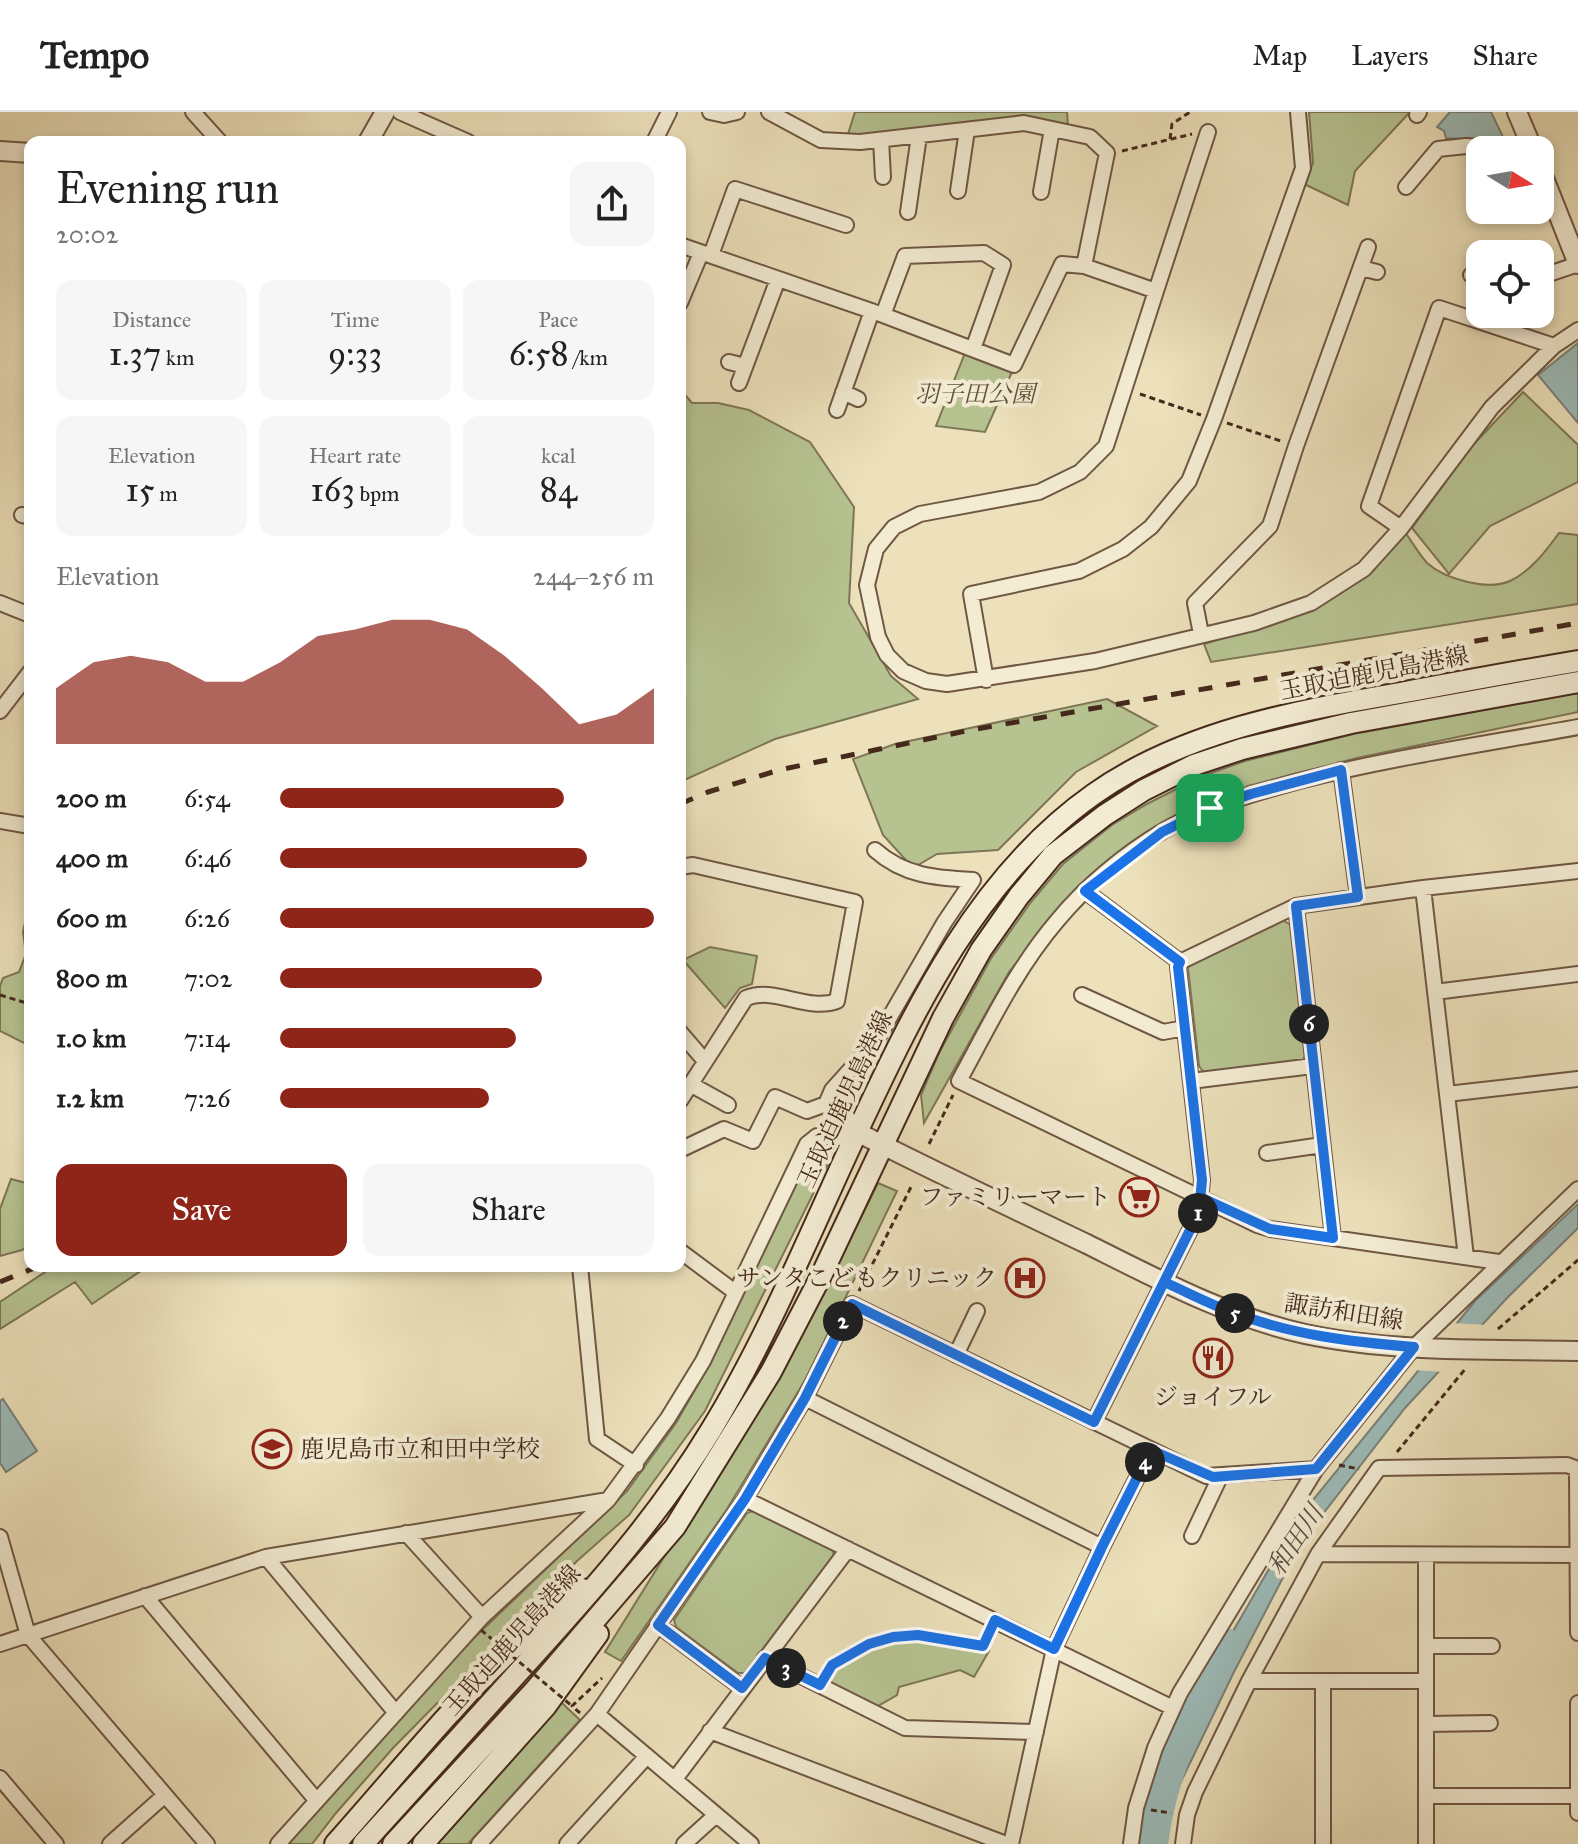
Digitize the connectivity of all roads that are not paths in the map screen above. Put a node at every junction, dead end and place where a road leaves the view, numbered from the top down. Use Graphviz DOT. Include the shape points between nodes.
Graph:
graph roads {
  1 [pos="193,112"];
  2 [pos="385,112"];
  3 [pos="400,112"];
  4 [pos="669,112"];
  5 [pos="710,112"];
  6 [pos="737,112"];
  7 [pos="769,112"];
  8 [pos="1298,112"];
  9 [pos="1517,112"];
  10 [pos="1052,129"];
  11 [pos="967,130"];
  12 [pos="1208,132"];
  13 [pos="215,136"];
  14 [pos="371,136"];
  15 [pos="454,136"];
  16 [pos="657,136"];
  17 [pos="919,136"];
  18 [pos="1527,136"];
  19 [pos="881,140"];
  20 [pos="1466,146"];
  21 [pos="0,151"];
  22 [pos="24,153"];
  23 [pos="883,177"];
  24 [pos="1406,187"];
  25 [pos="958,191"];
  26 [pos="1041,192"];
  27 [pos="1554,203"];
  28 [pos="836,205"];
  29 [pos="908,212"];
  30 [pos="686,247"];
  31 [pos="1368,247"];
  32 [pos="706,254"];
  33 [pos="1578,264"];
  34 [pos="1084,266"];
  35 [pos="1361,268"];
  36 [pos="1377,272"];
  37 [pos="1554,272"];
  38 [pos="778,279"];
  39 [pos="1156,291"];
  40 [pos="686,292"];
  41 [pos="878,313"];
  42 [pos="1578,330"];
  43 [pos="1554,346"];
  44 [pos="973,349"];
  45 [pos="729,362"];
  46 [pos="745,366"];
  47 [pos="739,383"];
  48 [pos="843,392"];
  49 [pos="858,399"];
  50 [pos="837,410"];
  51 [pos="1401,528"];
  52 [pos="0,603"];
  53 [pos="24,613"];
  54 [pos="1201,634"];
  55 [pos="1578,661"];
  56 [pos="24,680"];
  57 [pos="986,680"];
  58 [pos="1578,682"];
  59 [pos="0,711"];
  60 [pos="1578,727"];
  61 [pos="1341,770"];
  62 [pos="0,821"];
  63 [pos="24,825"];
  64 [pos="875,850"];
  65 [pos="686,866"];
  66 [pos="1578,871"];
  67 [pos="1423,888"];
  68 [pos="1085,891"];
  69 [pos="1358,897"];
  70 [pos="1296,906"];
  71 [pos="1180,962"];
  72 [pos="1578,974"];
  73 [pos="1435,992"];
  74 [pos="1082,995"];
  75 [pos="1185,1028"];
  76 [pos="686,1039"];
  77 [pos="704,1060"];
  78 [pos="1313,1066"];
  79 [pos="1578,1079"];
  80 [pos="1191,1081"];
  81 [pos="690,1084"];
  82 [pos="686,1091"];
  83 [pos="1447,1094"];
  84 [pos="826,1104"];
  85 [pos="728,1105"];
  86 [pos="857,1132"];
  87 [pos="882,1145"];
  88 [pos="1322,1145"];
  89 [pos="686,1147"];
  90 [pos="1267,1153"];
  91 [pos="1578,1189"];
  92 [pos="1202,1198"];
  93 [pos="1333,1238"];
  94 [pos="686,1255"];
  95 [pos="1466,1257"];
  96 [pos="1499,1262"];
  97 [pos="580,1272"];
  98 [pos="1164,1282"];
  99 [pos="735,1292"];
  100 [pos="977,1311"];
  101 [pos="1414,1347"];
  102 [pos="1578,1351"];
  103 [pos="956,1355"];
  104 [pos="805,1398"];
  105 [pos="1094,1422"];
  106 [pos="1151,1450"];
  107 [pos="636,1465"];
  108 [pos="1319,1465"];
  109 [pos="1220,1477"];
  110 [pos="745,1499"];
  111 [pos="608,1500"];
  112 [pos="675,1527"];
  113 [pos="406,1533"];
  114 [pos="1192,1536"];
  115 [pos="0,1537"];
  116 [pos="1102,1547"];
  117 [pos="848,1549"];
  118 [pos="1318,1554"];
  119 [pos="1426,1555"];
  120 [pos="1577,1555"];
  121 [pos="266,1557"];
  122 [pos="617,1563"];
  123 [pos="145,1596"];
  124 [pos="482,1624"];
  125 [pos="658,1625"];
  126 [pos="1578,1633"];
  127 [pos="28,1635"];
  128 [pos="0,1644"];
  129 [pos="1426,1646"];
  130 [pos="1492,1646"];
  131 [pos="1054,1649"];
  132 [pos="765,1658"];
  133 [pos="1249,1681"];
  134 [pos="1323,1681"];
  135 [pos="1426,1681"];
  136 [pos="742,1688"];
  137 [pos="1578,1703"];
  138 [pos="1173,1708"];
  139 [pos="396,1713"];
  140 [pos="597,1714"];
  141 [pos="1490,1723"];
  142 [pos="1426,1724"];
  143 [pos="710,1731"];
  144 [pos="1036,1732"];
  145 [pos="647,1756"];
  146 [pos="0,1778"];
  147 [pos="675,1779"];
  148 [pos="165,1795"];
  149 [pos="1426,1796"];
  150 [pos="1578,1796"];
  151 [pos="317,1801"];
  152 [pos="1578,1813"];
  153 [pos="716,1815"];
  154 [pos="56,1844"];
  155 [pos="110,1844"];
  156 [pos="207,1844"];
  157 [pos="278,1844"];
  158 [pos="335,1844"];
  159 [pos="363,1844"];
  160 [pos="393,1844"];
  161 [pos="423,1844"];
  162 [pos="479,1844"];
  163 [pos="567,1844"];
  164 [pos="684,1844"];
  165 [pos="751,1844"];
  166 [pos="1008,1844"];
  167 [pos="1131,1844"];
  168 [pos="1183,1844"];
  169 [pos="1323,1844"];
  170 [pos="1426,1844"];
  1 -- 13 [label="street"];
  2 -- 14 [label="street"];
  3 -- 15 [label="street"];
  4 -- 16 [label="street"];
  5 -- 6 [label="street"];
  7 -- 19 [label="street" via="821,140"];
  8 -- 57 [label="street" via="1303,168 1189,481 1151,527 1123,549 1079,571 971,594"];
  9 -- 18 [label="street"];
  10 -- 11 [label="street" via="1024,123"];
  10 -- 26 [label="street"];
  10 -- 34 [label="street" via="1090,137 1107,153"];
  11 -- 17 [label="street"];
  11 -- 25 [label="street"];
  12 -- 39 [label="street"];
  17 -- 19 [label="street"];
  17 -- 29 [label="street"];
  19 -- 23 [label="street"];
  20 -- 24 [label="street" via="1438,149"];
  21 -- 22 [label="street"];
  27 -- 33 [label="street"];
  28 -- 32 [label="street" via="839,223 735,189"];
  30 -- 32 [label="street"];
  31 -- 35 [label="street"];
  32 -- 38 [label="street"];
  32 -- 40 [label="street"];
  33 -- 37 [label="street"];
  34 -- 39 [label="street"];
  34 -- 44 [label="street" via="1062,264 1014,365"];
  35 -- 36 [label="street"];
  35 -- 54 [label="street" via="1270,526 1195,603"];
  38 -- 41 [label="street"];
  38 -- 46 [label="street"];
  39 -- 57 [label="street" via="1106,446 1080,472 1039,492 920,514 894,527 876,549 867,585 887,655 903,671 926,681"];
  41 -- 44 [label="street"];
  41 -- 44 [label="street" via="905,256 984,253 1003,265"];
  41 -- 48 [label="street"];
  42 -- 43 [label="street"];
  43 -- 51 [label="street" via="1492,407"];
  43 -- 51 [label="street" via="1439,308 1369,506"];
  45 -- 46 [label="street"];
  46 -- 47 [label="street"];
  48 -- 49 [label="street"];
  48 -- 50 [label="street"];
  51 -- 54 [label="street" via="1364,569 1311,603"];
  52 -- 53 [label="street"];
  54 -- 57 [label="street" via="1095,661"];
  55 -- 86 [label="main road, 玉取迫鹿児島港線" via="1232,728 1095,793 1041,837 965,930 918,1004"];
  56 -- 59 [label="street"];
  58 -- 87 [label="main road, 玉取迫鹿児島港線" via="1351,723 1242,749 1194,765 1105,815 1053,855 981,950"];
  60 -- 61 [label="street"];
  61 -- 68 [label="street" via="1210,808 1162,832"];
  61 -- 69 [label="street"];
  62 -- 63 [label="street"];
  64 -- 84 [label="street" via="917,875 973,880 876,1041 832,1090"];
  65 -- 77 [label="street" via="855,902 837,1001 824,1005 758,994 746,998"];
  66 -- 67 [label="street"];
  67 -- 69 [label="street"];
  67 -- 73 [label="street"];
  68 -- 71 [label="street"];
  68 -- 92 [label="street" via="1016,975 959,1081"];
  69 -- 70 [label="street"];
  70 -- 71 [label="street"];
  70 -- 78 [label="street"];
  71 -- 75 [label="street"];
  72 -- 73 [label="street"];
  73 -- 83 [label="street"];
  74 -- 75 [label="street" via="1105,1015 1163,1032"];
  75 -- 80 [label="street"];
  76 -- 77 [label="street"];
  77 -- 81 [label="street"];
  78 -- 80 [label="street"];
  78 -- 88 [label="street"];
  79 -- 83 [label="street"];
  80 -- 92 [label="street"];
  81 -- 82 [label="street"];
  81 -- 85 [label="street"];
  83 -- 95 [label="street"];
  84 -- 86 [label="street" via="846,1115"];
  84 -- 89 [label="street" via="807,1111 775,1097 753,1141 724,1129"];
  86 -- 87 [label="street, 諏訪和田線"];
  86 -- 99 [label="street" via="838,1138 817,1136 807,1144"];
  86 -- 122 [label="main road, 玉取迫鹿児島港線" via="713,1428 671,1494"];
  87 -- 98 [label="street, 諏訪和田線"];
  87 -- 112 [label="main road, 玉取迫鹿児島港線" via="771,1372"];
  88 -- 90 [label="street"];
  88 -- 93 [label="street"];
  91 -- 96 [label="street"];
  92 -- 93 [label="street" via="1270,1229"];
  92 -- 98 [label="street"];
  93 -- 95 [label="street"];
  94 -- 99 [label="street"];
  95 -- 96 [label="street"];
  96 -- 101 [label="street"];
  97 -- 107 [label="street" via="597,1439"];
  98 -- 101 [label="street, 諏訪和田線" via="1232,1312 1302,1333"];
  98 -- 105 [label="street"];
  99 -- 107 [label="street" via="703,1361"];
  100 -- 103 [label="street"];
  101 -- 102 [label="street, 諏訪和田線"];
  101 -- 108 [label="street"];
  103 -- 104 [label="street" via="852,1304"];
  103 -- 105 [label="street"];
  104 -- 110 [label="street"];
  104 -- 116 [label="street"];
  105 -- 106 [label="street"];
  106 -- 109 [label="street" via="1206,1476"];
  106 -- 116 [label="street"];
  107 -- 111 [label="street"];
  108 -- 109 [label="street"];
  108 -- 138 [label="street"];
  109 -- 114 [label="street"];
  110 -- 117 [label="street"];
  110 -- 125 [label="street"];
  111 -- 113 [label="street"];
  111 -- 124 [label="street"];
  112 -- 160 [label="main road, 玉取迫鹿児島港線"];
  112 -- 161 [label="main road" via="546,1706"];
  113 -- 121 [label="street"];
  113 -- 124 [label="street"];
  115 -- 127 [label="street"];
  116 -- 131 [label="street"];
  117 -- 131 [label="street"];
  117 -- 132 [label="street"];
  118 -- 119 [label="street"];
  118 -- 120 [label="street" via="1380,1470 1573,1467"];
  118 -- 133 [label="street"];
  119 -- 120 [label="street"];
  119 -- 129 [label="street"];
  120 -- 126 [label="street"];
  121 -- 123 [label="street"];
  121 -- 139 [label="street"];
  122 -- 158 [label="main road" via="544,1617 496,1664"];
  122 -- 159 [label="main road, 玉取迫鹿児島港線"];
  123 -- 127 [label="street"];
  123 -- 151 [label="street"];
  124 -- 139 [label="street"];
  125 -- 136 [label="street"];
  125 -- 140 [label="street"];
  127 -- 128 [label="street"];
  127 -- 148 [label="street"];
  129 -- 130 [label="street"];
  129 -- 135 [label="street"];
  131 -- 138 [label="street"];
  131 -- 144 [label="street"];
  132 -- 136 [label="street"];
  132 -- 144 [label="street" via="905,1728"];
  133 -- 134 [label="street"];
  133 -- 168 [label="street" via="1195,1792"];
  134 -- 135 [label="street"];
  134 -- 169 [label="street"];
  135 -- 142 [label="street"];
  136 -- 143 [label="street"];
  137 -- 150 [label="street"];
  138 -- 167 [label="street" via="1136,1808"];
  139 -- 151 [label="street"];
  140 -- 145 [label="street"];
  140 -- 162 [label="street"];
  141 -- 142 [label="street"];
  142 -- 149 [label="street"];
  143 -- 147 [label="street"];
  143 -- 166 [label="street"];
  144 -- 166 [label="street"];
  145 -- 147 [label="street"];
  145 -- 163 [label="street"];
  146 -- 154 [label="street"];
  147 -- 153 [label="street"];
  148 -- 155 [label="street"];
  148 -- 156 [label="street"];
  149 -- 150 [label="street"];
  149 -- 170 [label="street"];
  150 -- 152 [label="street"];
  151 -- 157 [label="street"];
  153 -- 164 [label="street"];
  153 -- 165 [label="street"];
}
